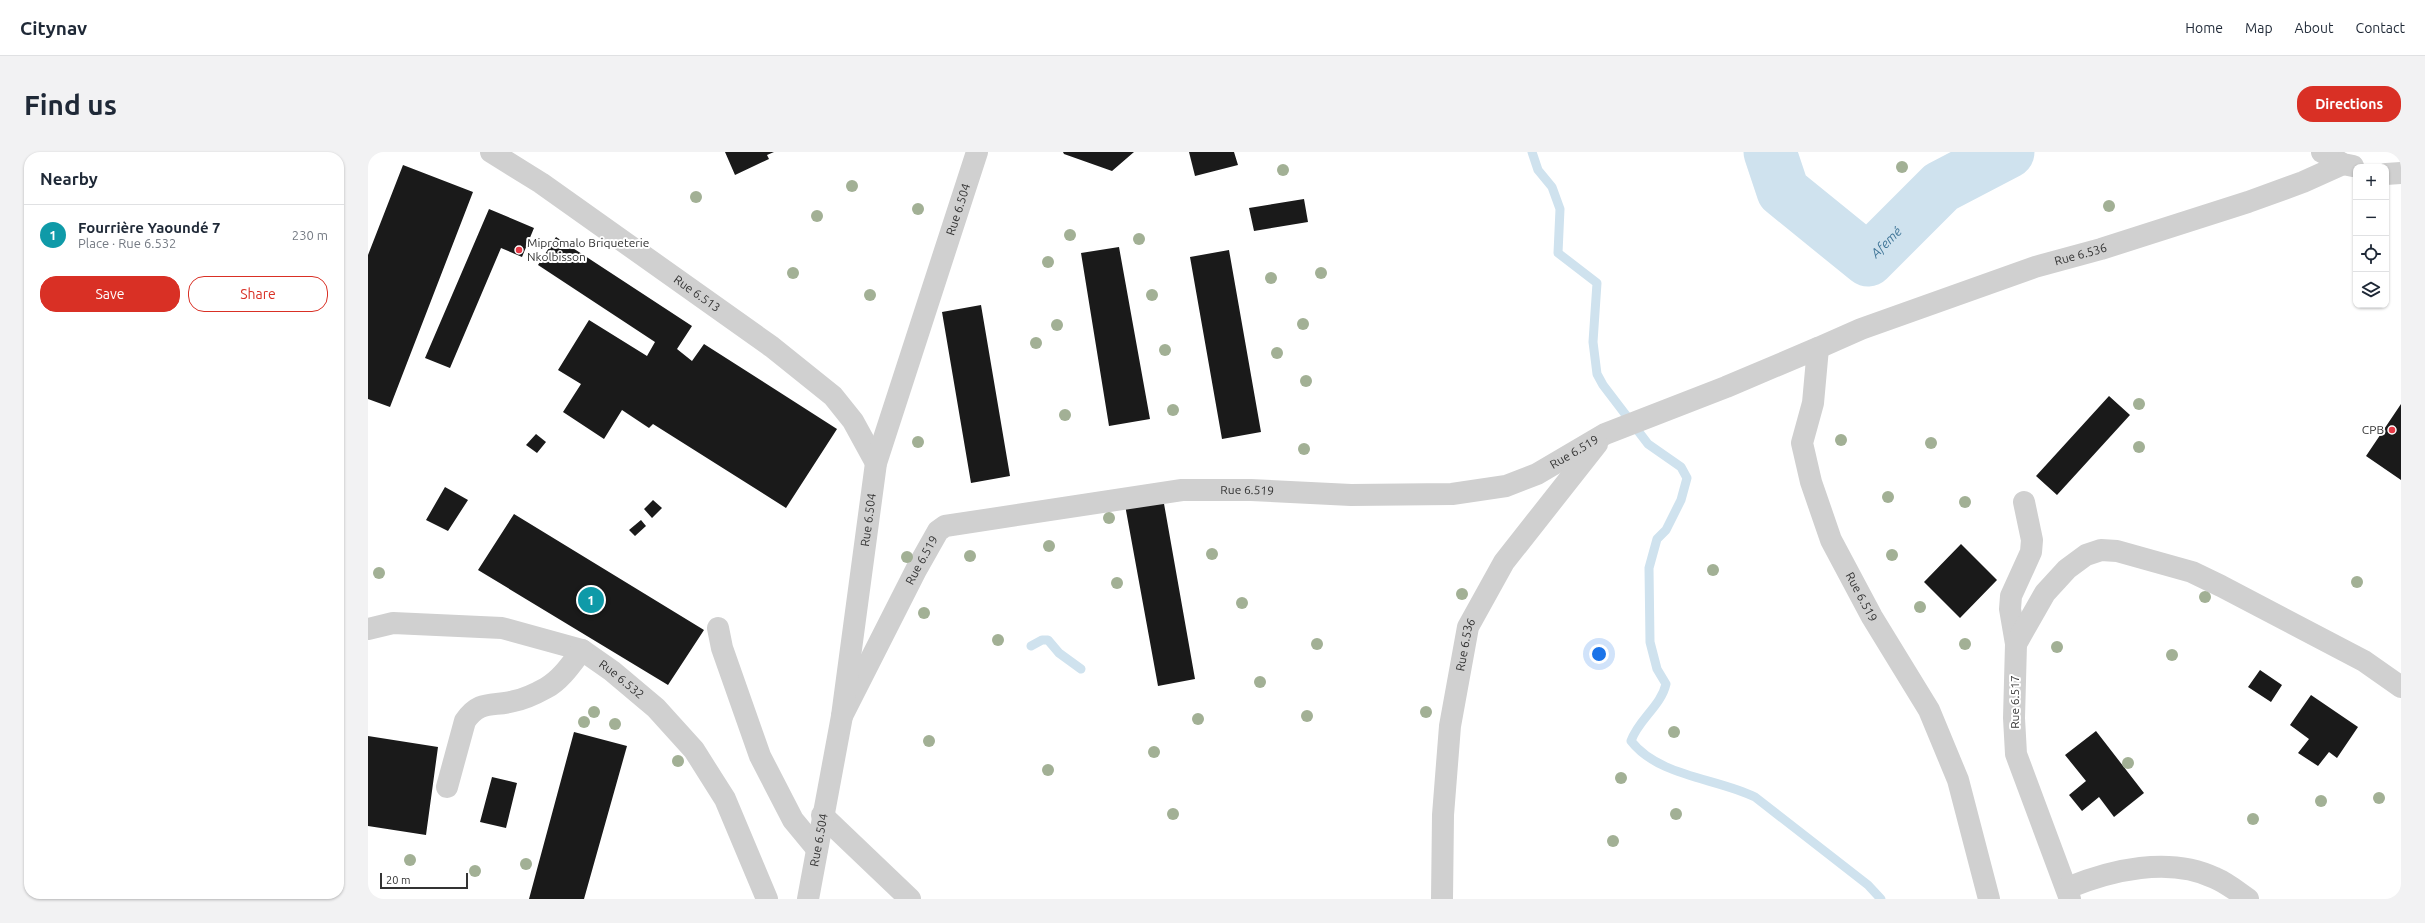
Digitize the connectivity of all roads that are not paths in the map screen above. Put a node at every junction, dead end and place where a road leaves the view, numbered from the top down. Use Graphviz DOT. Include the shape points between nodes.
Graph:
graph roads {
  1 [pos="491,152"];
  2 [pos="977,152"];
  3 [pos="2322,152"];
  4 [pos="2350,166"];
  5 [pos="2401,173"];
  6 [pos="2389,174"];
  7 [pos="1818,348"];
  8 [pos="1605,434"];
  9 [pos="876,463"];
  10 [pos="2024,502"];
  11 [pos="718,628"];
  12 [pos="368,629"];
  13 [pos="2016,644"];
  14 [pos="582,650"];
  15 [pos="2401,687"];
  16 [pos="842,716"];
  17 [pos="447,787"];
  18 [pos="822,815"];
  19 [pos="817,849"];
  20 [pos="2068,894"];
  21 [pos="767,899"];
  22 [pos="808,899"];
  23 [pos="910,899"];
  24 [pos="1442,899"];
  25 [pos="1989,899"];
  26 [pos="2248,899"];
  1 -- 9 [label="street, Rue 6.513" via="541,183 778,352 833,396 853,421"];
  2 -- 9 [label="street, Rue 6.504"];
  3 -- 4 [label="street"];
  4 -- 7 [label="street, Rue 6.536" via="2101,249 2035,266"];
  5 -- 6 [label="street"];
  7 -- 8 [label="street, Rue 6.519"];
  7 -- 25 [label="street, Rue 6.519" via="1813,403 1802,443 1811,482 1831,540 1872,617 1929,710 1958,780"];
  8 -- 16 [label="street, Rue 6.519" via="1538,474 1506,486 1452,494 1351,495 1251,490 1182,490 944,526 938,531 916,570"];
  8 -- 24 [label="street, Rue 6.536" via="1504,562 1468,627 1450,726 1442,815"];
  9 -- 16 [label="street, Rue 6.504"];
  10 -- 13 [label="street, Rue 6.517" via="2032,540 2031,552 2011,596 2010,620"];
  11 -- 19 [label="street" via="722,648 760,756 792,820"];
  12 -- 14 [label="street, Rue 6.532" via="394,623 502,628"];
  13 -- 15 [label="street" via="2045,593 2067,569 2086,555 2101,550 2117,551 2192,572 2364,661"];
  13 -- 20 [label="street, Rue 6.517" via="2016,754"];
  14 -- 17 [label="street" via="565,673 547,688 514,701 477,707 471,712 465,721"];
  14 -- 21 [label="street, Rue 6.532" via="656,708 694,750 725,799"];
  16 -- 18 [label="street, Rue 6.504"];
  18 -- 19 [label="street, Rue 6.504"];
  18 -- 23 [label="street"];
  19 -- 22 [label="street, Rue 6.504"];
  20 -- 26 [label="street" via="2095,877 2156,867 2191,870 2215,878"];
}
